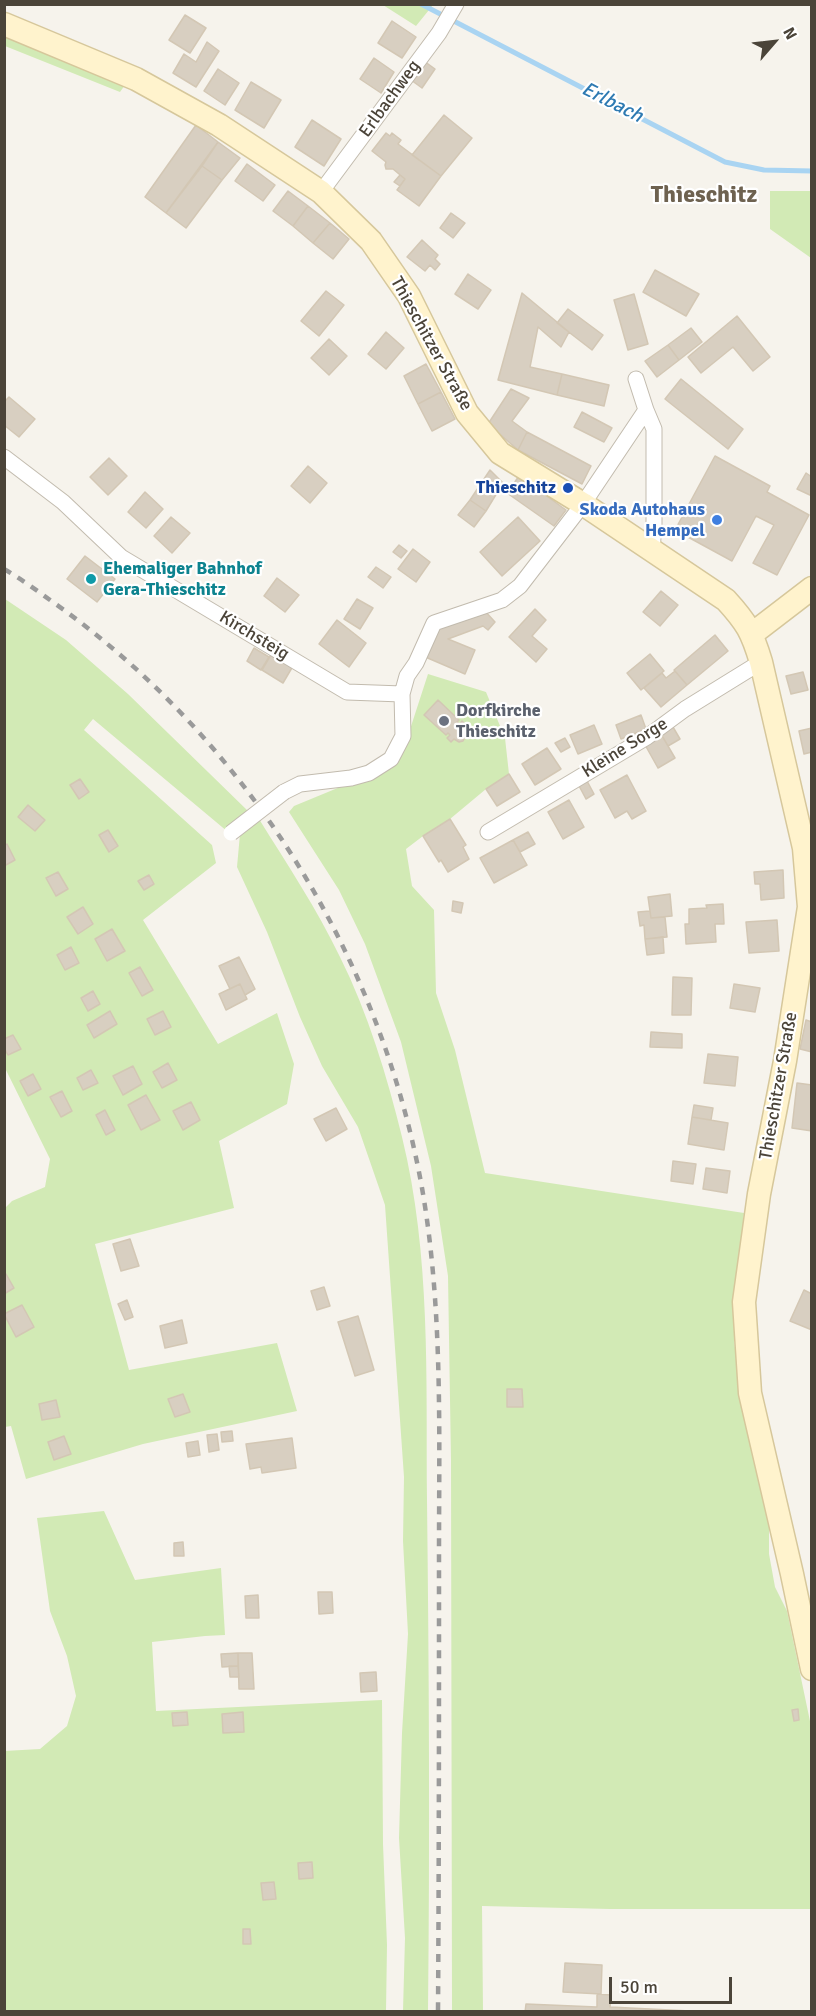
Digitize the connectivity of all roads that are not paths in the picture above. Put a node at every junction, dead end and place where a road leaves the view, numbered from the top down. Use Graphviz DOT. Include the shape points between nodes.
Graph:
graph roads {
  1 [pos="453,9"];
  2 [pos="4,24"];
  3 [pos="321,192"];
  4 [pos="636,379"];
  5 [pos="646,410"];
  6 [pos="4,457"];
  7 [pos="584,504"];
  8 [pos="652,551"];
  9 [pos="812,588"];
  10 [pos="752,634"];
  11 [pos="761,662"];
  12 [pos="402,694"];
  13 [pos="488,832"];
  14 [pos="231,833"];
  15 [pos="812,1669"];
  1 -- 3 [label="street, Erlbachweg"];
  2 -- 3 [label="main road, Thieschitzer Straße" via="136,79 219,125"];
  3 -- 7 [label="main road, Thieschitzer Straße" via="371,241 409,296 467,413 500,453"];
  4 -- 5 [label="street"];
  5 -- 7 [label="street"];
  5 -- 8 [label="street" via="654,429"];
  6 -- 12 [label="street, Kirchsteig" via="63,502 121,557 347,692"];
  7 -- 8 [label="main road, Thieschitzer Straße"];
  7 -- 12 [label="street" via="520,586 502,600 434,623"];
  8 -- 10 [label="main road, Thieschitzer Straße" via="726,600"];
  9 -- 10 [label="main road"];
  10 -- 11 [label="main road, Thieschitzer Straße"];
  11 -- 13 [label="street, Kleine Sorge" via="647,737"];
  11 -- 15 [label="main road, Thieschitzer Straße" via="804,848 809,907 744,1302 750,1393"];
  12 -- 14 [label="street, bridge" via="403,736 391,759 369,773 351,778 300,784"];
}
